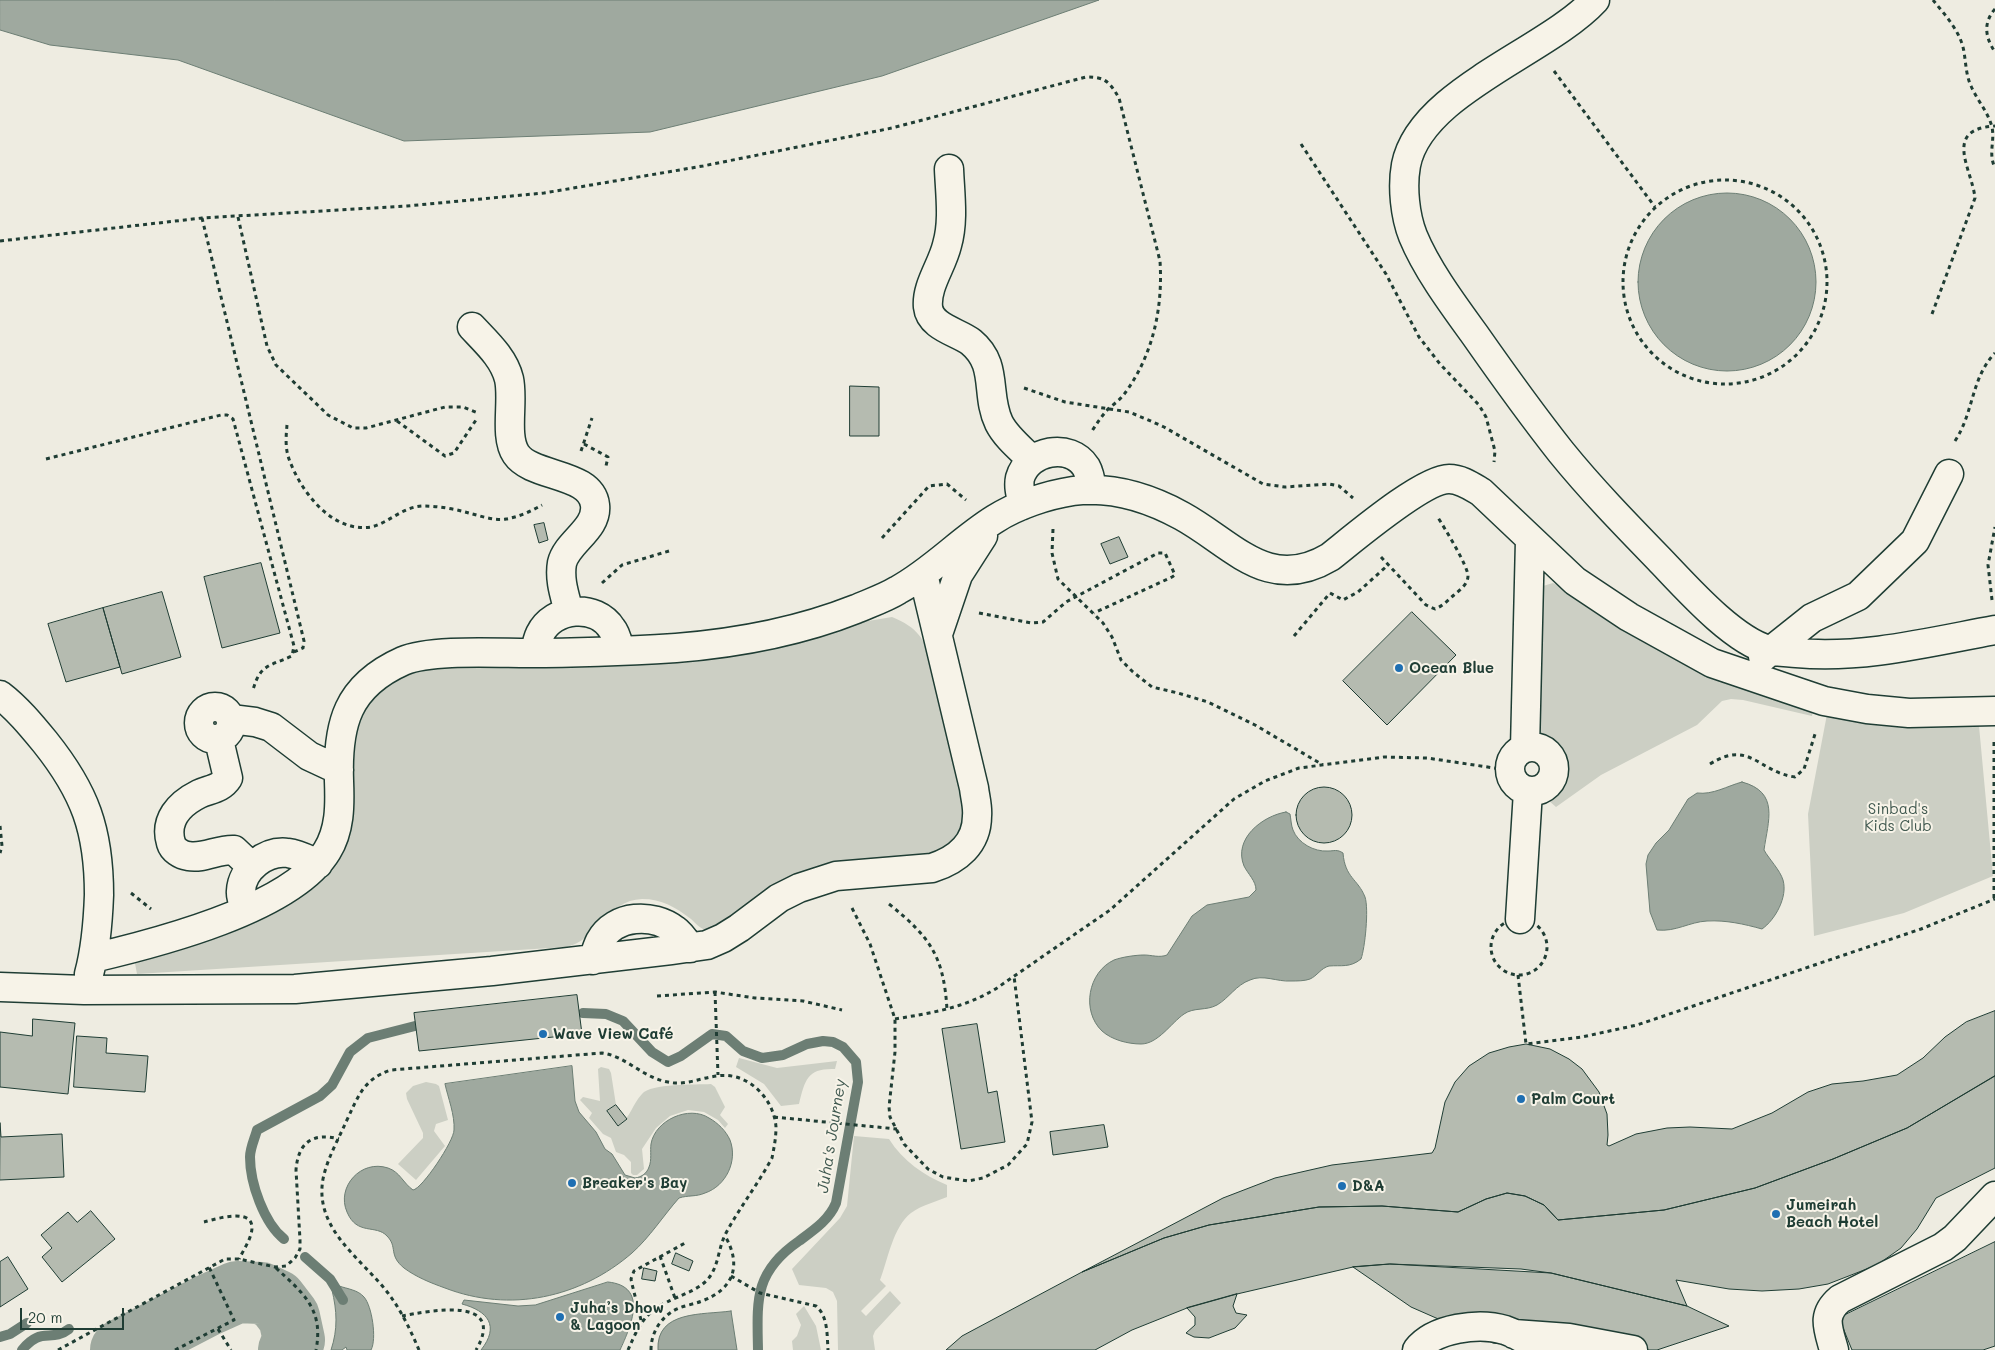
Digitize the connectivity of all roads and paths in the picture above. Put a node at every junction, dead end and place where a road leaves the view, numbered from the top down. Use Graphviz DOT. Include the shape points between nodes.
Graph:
graph roads {
  1 [pos="1595,0"];
  2 [pos="1933,0"];
  3 [pos="1995,9"];
  4 [pos="1535,46"];
  5 [pos="1995,52"];
  6 [pos="1993,126"];
  7 [pos="1301,144"];
  8 [pos="1995,168"];
  9 [pos="949,169"];
  10 [pos="1655,207"];
  11 [pos="238,217"];
  12 [pos="202,218"];
  13 [pos="0,240"];
  14 [pos="1932,314"];
  15 [pos="472,327"];
  16 [pos="1995,353"];
  17 [pos="990,374"];
  18 [pos="1109,408"];
  19 [pos="592,418"];
  20 [pos="397,421"];
  21 [pos="287,425"];
  22 [pos="1955,441"];
  23 [pos="46,459"];
  24 [pos="1032,460"];
  25 [pos="1079,460"];
  26 [pos="1949,474"];
  27 [pos="570,480"];
  28 [pos="1092,490"];
  29 [pos="1481,492"];
  30 [pos="1054,495"];
  31 [pos="1359,504"];
  32 [pos="1024,505"];
  33 [pos="972,506"];
  34 [pos="1432,509"];
  35 [pos="996,518"];
  36 [pos="1995,527"];
  37 [pos="882,538"];
  38 [pos="1530,540"];
  39 [pos="669,551"];
  40 [pos="1376,551"];
  41 [pos="923,574"];
  42 [pos="1074,597"];
  43 [pos="946,607"];
  44 [pos="579,612"];
  45 [pos="1094,612"];
  46 [pos="1994,617"];
  47 [pos="938,634"];
  48 [pos="1770,650"];
  49 [pos="620,651"];
  50 [pos="294,652"];
  51 [pos="535,653"];
  52 [pos="1744,675"];
  53 [pos="0,695"];
  54 [pos="1824,701"];
  55 [pos="1994,711"];
  56 [pos="225,723"];
  57 [pos="1525,748"];
  58 [pos="1710,764"];
  59 [pos="1324,766"];
  60 [pos="339,770"];
  61 [pos="1510,771"];
  62 [pos="1528,791"];
  63 [pos="0,826"];
  64 [pos="0,853"];
  65 [pos="318,864"];
  66 [pos="252,867"];
  67 [pos="836,876"];
  68 [pos="1994,899"];
  69 [pos="882,900"];
  70 [pos="246,910"];
  71 [pos="1520,919"];
  72 [pos="690,948"];
  73 [pos="93,958"];
  74 [pos="593,960"];
  75 [pos="1518,975"];
  76 [pos="1014,976"];
  77 [pos="0,986"];
  78 [pos="84,990"];
  79 [pos="715,992"];
  80 [pos="658,996"];
  81 [pos="842,1010"];
  82 [pos="947,1010"];
  83 [pos="895,1019"];
  84 [pos="718,1075"];
  85 [pos="774,1117"];
  86 [pos="897,1129"];
  87 [pos="339,1139"];
  88 [pos="1995,1196"];
  89 [pos="204,1222"];
  90 [pos="724,1236"];
  91 [pos="687,1242"];
  92 [pos="660,1256"];
  93 [pos="239,1259"];
  94 [pos="209,1267"];
  95 [pos="276,1267"];
  96 [pos="732,1276"];
  97 [pos="675,1298"];
  98 [pos="402,1316"];
  99 [pos="641,1321"];
  100 [pos="218,1329"];
  101 [pos="1511,1333"];
  102 [pos="58,1350"];
  103 [pos="175,1350"];
  104 [pos="231,1350"];
  105 [pos="316,1350"];
  106 [pos="418,1350"];
  107 [pos="476,1350"];
  108 [pos="628,1350"];
  109 [pos="650,1350"];
  110 [pos="828,1350"];
  111 [pos="1417,1350"];
  112 [pos="1538,1350"];
  113 [pos="1633,1350"];
  114 [pos="1834,1350"];
  1 -- 4 [label="lane"];
  2 -- 6 [label="path" via="1959,36 1970,85"];
  3 -- 5 [label="path" via="1990,15 1986,34"];
  4 -- 10 [label="path"];
  4 -- 48 [label="lane" via="1458,95 1416,138 1406,165 1405,200 1413,236 1442,288 1508,382 1595,492 1703,606 1757,645"];
  6 -- 8 [label="path" via="1990,154"];
  6 -- 14 [label="path" via="1977,130 1963,145 1976,198"];
  7 -- 29 [label="path" via="1386,274 1419,337 1486,417 1495,452 1494,469"];
  9 -- 17 [label="lane" via="950,230 928,298 928,310 934,320 980,350"];
  10 -- 10 [label="path" via="1630,243 1623,287 1635,329 1652,353 1682,374 1726,384 1768,375 1803,349 1824,310 1826,266 1820,244 1796,208 1778,194 1736,180 1692,185"];
  11 -- 12 [label="path"];
  11 -- 18 [label="path" via="553,192 892,128 1098,77 1107,81 1119,98 1160,261 1162,287 1144,363 1124,396"];
  11 -- 20 [label="path" via="267,346 276,365 328,415 353,428"];
  12 -- 13 [label="path"];
  12 -- 50 [label="path" via="304,642 303,648"];
  15 -- 27 [label="lane" via="505,366 512,401 511,443 515,453 535,468"];
  16 -- 22 [label="path" via="1978,376 1969,412"];
  17 -- 18 [label="path" via="1058,400"];
  17 -- 24 [label="lane" via="999,423"];
  18 -- 25 [label="path" via="1090,432"];
  18 -- 31 [label="path" via="1164,427 1263,484 1339,486"];
  19 -- 27 [label="path"];
  20 -- 20 [label="path" via="437,452 449,456 457,450 481,414 463,407 445,407"];
  21 -- 27 [label="path" via="288,458 309,496 323,512 358,528 374,526 404,510 422,506 506,519 540,506"];
  23 -- 50 [label="path" via="221,415 233,419"];
  24 -- 25 [label="lane" via="1047,452 1064,452"];
  24 -- 32 [label="lane" via="1023,470 1020,480"];
  25 -- 28 [label="lane" via="1085,466"];
  26 -- 48 [label="lane" via="1915,541 1858,596 1812,618"];
  27 -- 44 [label="lane" via="590,493 596,508 587,528 570,548 562,564 562,584"];
  28 -- 29 [label="lane" via="1134,495 1158,504 1200,526 1248,560 1285,571 1315,566 1330,557 1431,483 1449,479 1466,482"];
  28 -- 30 [label="lane"];
  29 -- 38 [label="lane"];
  30 -- 32 [label="lane"];
  30 -- 42 [label="path" via="1053,564 1058,579"];
  32 -- 35 [label="lane"];
  33 -- 37 [label="path" via="947,484 929,486"];
  34 -- 40 [label="path" via="1468,577 1462,588 1445,603 1435,609 1430,608"];
  35 -- 41 [label="lane"];
  35 -- 43 [label="lane" via="958,575"];
  36 -- 46 [label="path" via="1988,566"];
  38 -- 52 [label="lane" via="1600,598 1662,636"];
  38 -- 57 [label="lane"];
  39 -- 44 [label="path" via="629,562 612,572"];
  41 -- 47 [label="lane"];
  41 -- 49 [label="lane" via="872,602 776,635 709,646"];
  42 -- 43 [label="path" via="1037,623"];
  42 -- 45 [label="path"];
  42 -- 45 [label="path" via="1158,552 1164,553 1175,573 1172,577"];
  43 -- 47 [label="lane"];
  44 -- 49 [label="lane" via="598,616 612,628"];
  44 -- 51 [label="lane" via="556,617 545,626"];
  45 -- 59 [label="path" via="1112,637 1121,660 1152,687 1208,702 1255,725"];
  46 -- 48 [label="lane" via="1846,654 1825,656"];
  47 -- 67 [label="lane" via="974,788 977,816 969,844 947,863 932,868"];
  48 -- 52 [label="lane"];
  49 -- 51 [label="lane"];
  50 -- 56 [label="path" via="259,672 251,694"];
  51 -- 60 [label="lane" via="430,656 405,660 385,671 364,686 351,702 339,748"];
  52 -- 54 [label="lane"];
  53 -- 73 [label="lane" via="61,761 86,807 99,868"];
  54 -- 55 [label="lane" via="1910,712"];
  54 -- 58 [label="path" via="1808,760 1795,777 1784,775 1747,755 1732,753"];
  55 -- 68 [label="path"];
  56 -- 60 [label="lane" via="255,722 272,727 309,756"];
  56 -- 66 [label="lane" via="228,778 220,787 200,794 176,811 170,819 171,845 182,855 191,857 234,850"];
  57 -- 61 [label="lane" via="1515,755"];
  57 -- 62 [label="lane" via="1542,749 1551,756 1555,768 1547,786"];
  59 -- 61 [label="path" via="1384,757 1427,758"];
  59 -- 76 [label="path" via="1298,768 1265,781 1234,799 1110,910"];
  60 -- 65 [label="lane" via="335,835"];
  61 -- 62 [label="lane" via="1516,784"];
  62 -- 71 [label="lane"];
  63 -- 64 [label="path"];
  65 -- 66 [label="lane" via="287,852 260,859"];
  65 -- 70 [label="lane" via="285,891"];
  66 -- 70 [label="lane" via="240,893"];
  67 -- 72 [label="lane" via="780,898 723,938"];
  67 -- 83 [label="path" via="870,944"];
  68 -- 75 [label="path" via="1921,929 1691,1008 1637,1025 1582,1037 1526,1044"];
  69 -- 82 [label="path" via="909,921 935,952 942,968"];
  70 -- 73 [label="lane" via="138,948"];
  72 -- 74 [label="lane"];
  72 -- 74 [label="lane" via="677,930 658,920 637,918 616,925 601,940"];
  73 -- 78 [label="lane"];
  74 -- 78 [label="lane" via="295,989"];
  76 -- 82 [label="path" via="979,999"];
  76 -- 86 [label="path" via="1032,1122 1028,1144 1008,1165 983,1178 968,1181 944,1177 928,1168 904,1144"];
  77 -- 78 [label="lane"];
  79 -- 80 [label="path"];
  79 -- 81 [label="path" via="803,1001"];
  79 -- 84 [label="path"];
  82 -- 83 [label="path"];
  83 -- 86 [label="path" via="896,1052 889,1107"];
  84 -- 85 [label="path" via="738,1078 755,1086 768,1102"];
  84 -- 87 [label="path" via="682,1083 667,1082 646,1075 617,1056 602,1052 391,1070 369,1080 360,1092"];
  85 -- 86 [label="path"];
  85 -- 90 [label="path" via="772,1158"];
  87 -- 95 [label="path" via="326,1135 312,1138 297,1157 300,1249 290,1263"];
  87 -- 98 [label="path" via="324,1179 323,1202 328,1222 377,1279"];
  88 -- 114 [label="lane" via="1943,1247 1840,1299 1831,1307 1827,1318"];
  89 -- 93 [label="path" via="244,1216 252,1227"];
  90 -- 96 [label="path" via="734,1256"];
  90 -- 97 [label="path" via="710,1276 699,1287"];
  91 -- 92 [label="path"];
  92 -- 97 [label="path"];
  92 -- 99 [label="path" via="639,1267 632,1275"];
  93 -- 94 [label="path" via="225,1259"];
  93 -- 95 [label="path"];
  94 -- 100 [label="path" via="234,1320"];
  94 -- 102 [label="path"];
  95 -- 105 [label="path" via="313,1307 318,1322"];
  96 -- 109 [label="path" via="720,1292 671,1312 653,1334"];
  96 -- 110 [label="path" via="760,1293 816,1306 822,1311"];
  97 -- 99 [label="path"];
  98 -- 106 [label="path"];
  98 -- 107 [label="path" via="444,1309 465,1310 473,1314 482,1327"];
  99 -- 108 [label="path"];
  100 -- 103 [label="path"];
  100 -- 104 [label="path"];
  101 -- 111 [label="lane" via="1484,1327 1457,1329 1431,1338"];
  101 -- 112 [label="lane"];
  101 -- 113 [label="lane" via="1569,1338"];
}
